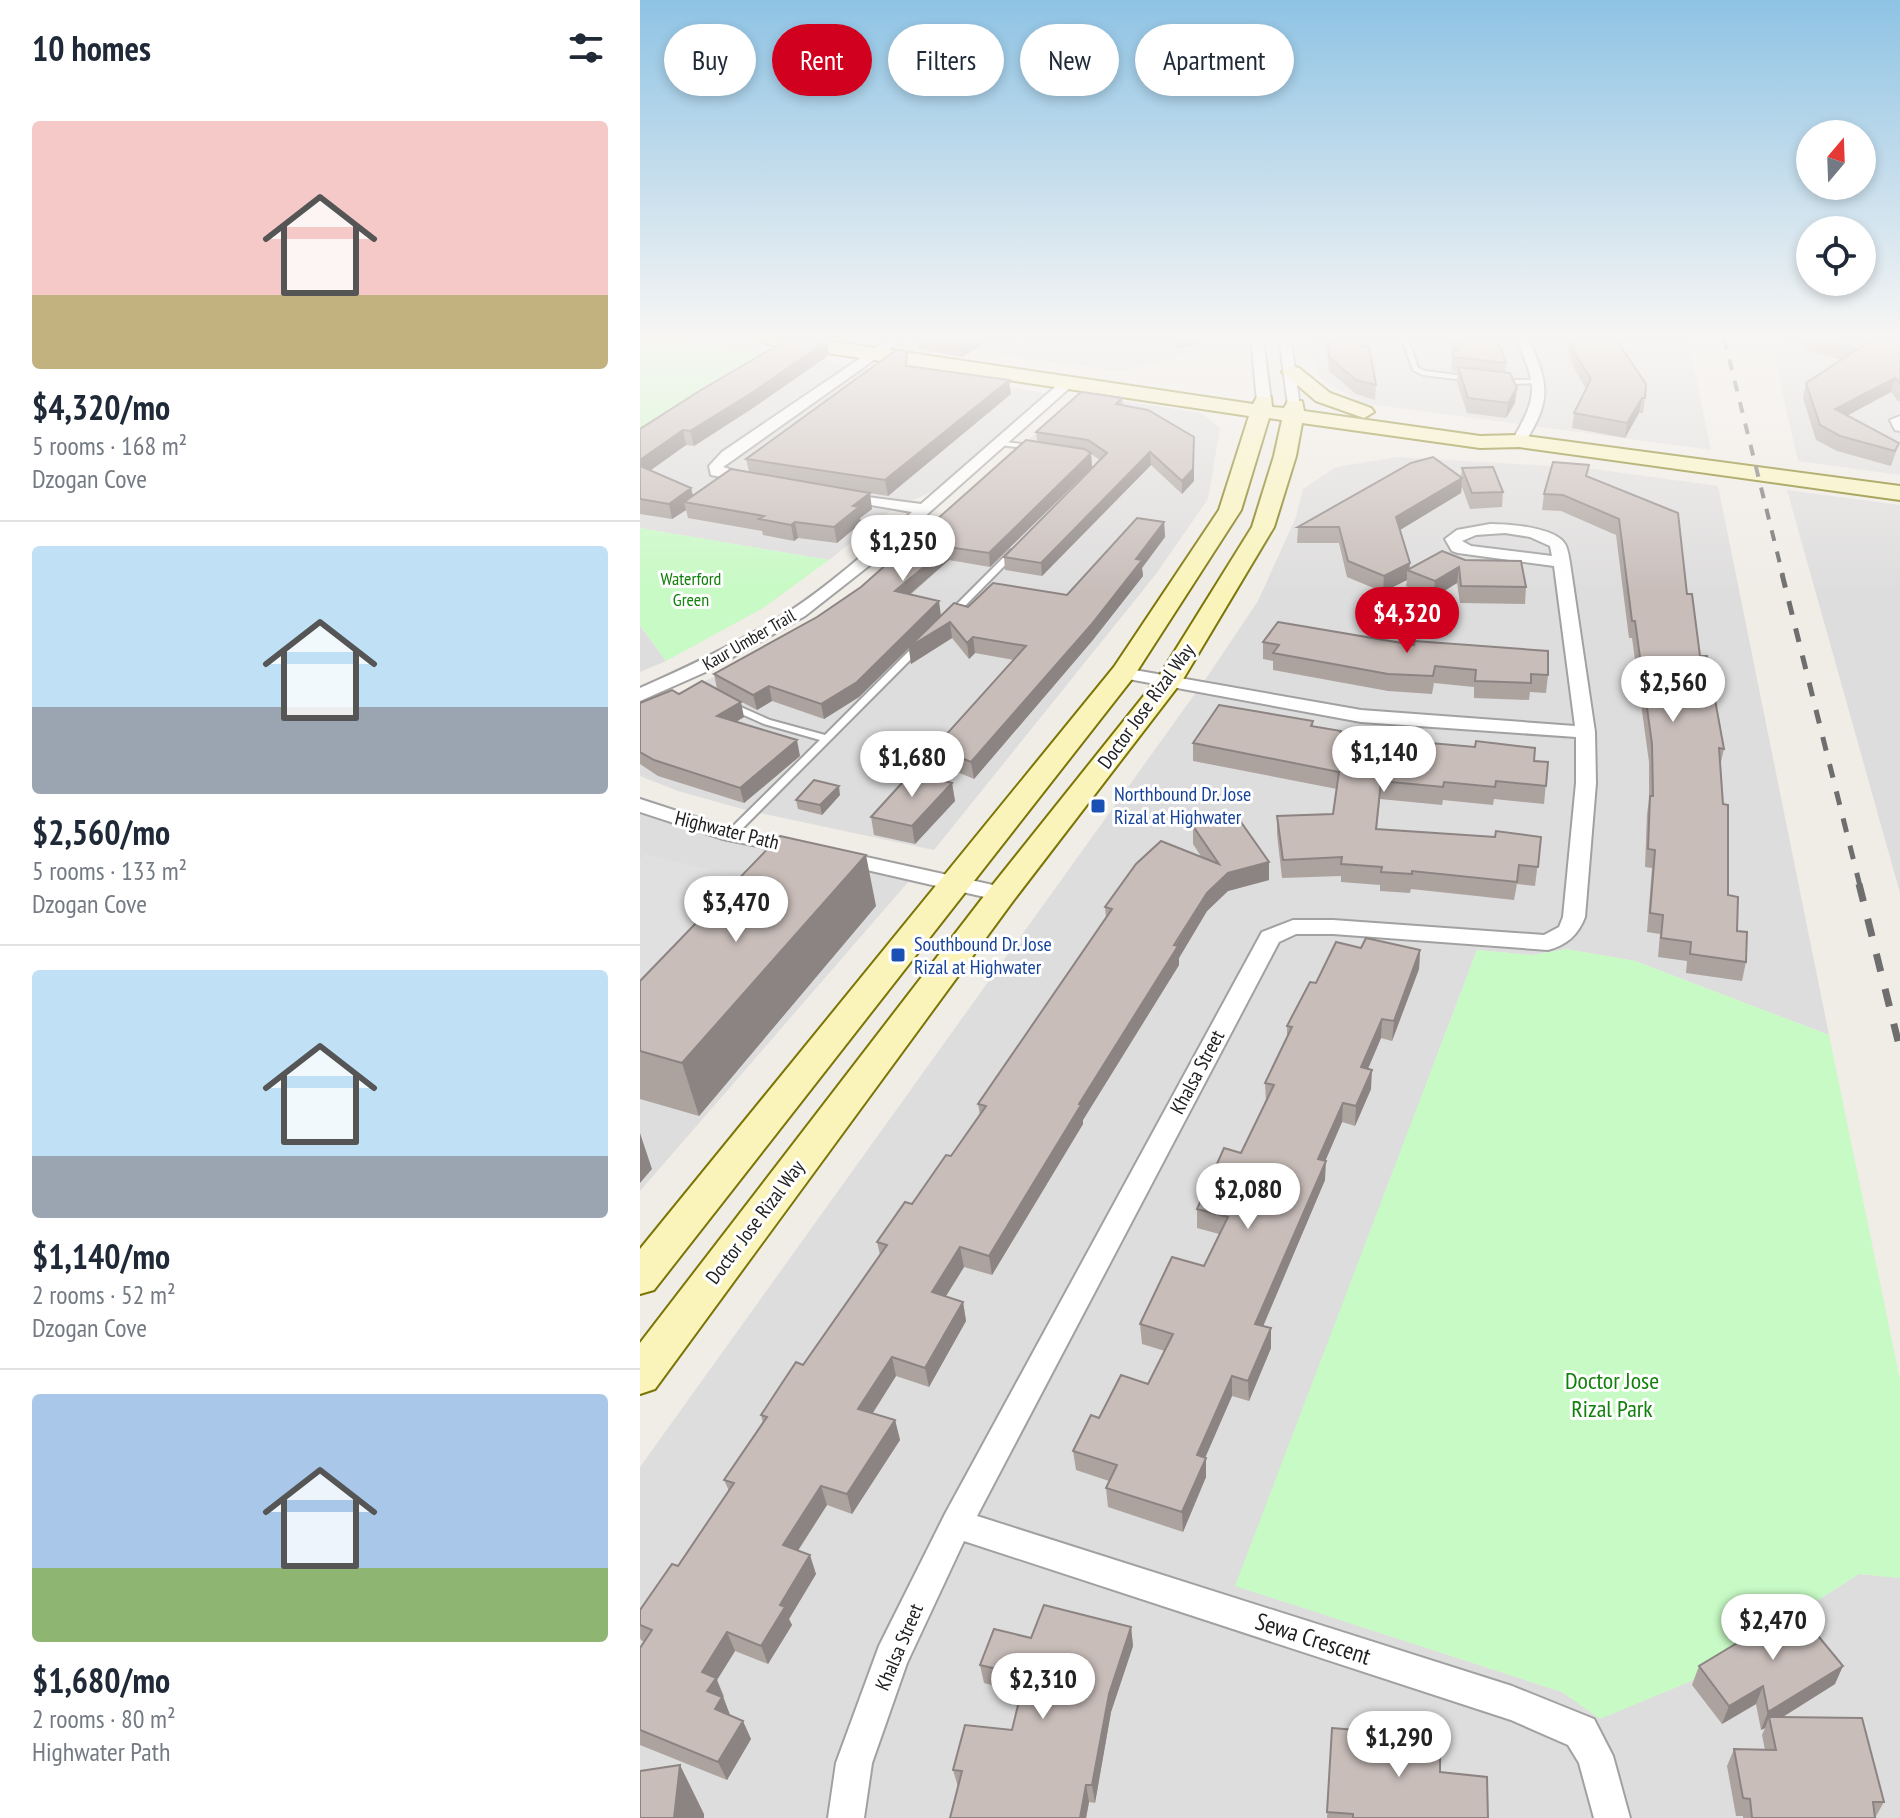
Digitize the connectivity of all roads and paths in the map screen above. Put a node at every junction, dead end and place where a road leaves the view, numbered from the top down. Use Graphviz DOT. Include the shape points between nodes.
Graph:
graph roads {
  1 [pos="774,423"];
  2 [pos="1023,423"];
  3 [pos="1257,423"];
  4 [pos="1297,423"];
  5 [pos="1379,423"];
  6 [pos="1530,423"];
  7 [pos="1387,424"];
  8 [pos="1519,441"];
  9 [pos="1000,443"];
  10 [pos="1302,446"];
  11 [pos="1046,450"];
  12 [pos="772,485"];
  13 [pos="1900,493"];
  14 [pos="833,494"];
  15 [pos="923,509"];
  16 [pos="1027,540"];
  17 [pos="1562,563"];
  18 [pos="948,617"];
  19 [pos="926,639"];
  20 [pos="1123,673"];
  21 [pos="1169,681"];
  22 [pos="640,695"];
  23 [pos="717,699"];
  24 [pos="1585,732"];
  25 [pos="825,738"];
  26 [pos="640,805"];
  27 [pos="730,835"];
  28 [pos="953,883"];
  29 [pos="1002,894"];
  30 [pos="640,1278"];
  31 [pos="640,1376"];
  32 [pos="956,1524"];
  33 [pos="846,1818"];
  34 [pos="1612,1818"];
  1 -- 12 [label="street" via="716,466 716,472 726,476"];
  2 -- 9 [label="street, Kaur Umber Trail"];
  3 -- 20 [label="street, Doctor Jose Rizal Way" via="1230,510"];
  4 -- 10 [label="street, Doctor Jose Rizal Way"];
  5 -- 7 [label="street"];
  6 -- 8 [label="street"];
  7 -- 8 [label="street" via="1480,442"];
  7 -- 10 [label="street" via="1342,431"];
  8 -- 13 [label="street"];
  9 -- 11 [label="lane"];
  9 -- 15 [label="street, Kaur Umber Trail"];
  10 -- 21 [label="street, Doctor Jose Rizal Way" via="1263,527"];
  14 -- 15 [label="street"];
  15 -- 22 [label="street, Kaur Umber Trail" via="799,612 685,680"];
  16 -- 18 [label="lane"];
  17 -- 17 [label="street" via="1557,544 1535,532 1464,531 1453,539 1458,548 1474,553"];
  17 -- 24 [label="street, Khalsa Street"];
  19 -- 25 [label="lane"];
  20 -- 21 [label="street"];
  20 -- 28 [label="street, Doctor Jose Rizal Way"];
  21 -- 24 [label="street" via="1361,716"];
  21 -- 29 [label="street, Doctor Jose Rizal Way"];
  23 -- 25 [label="lane" via="767,722"];
  24 -- 32 [label="street, Khalsa Street" via="1577,902 1568,931 1548,943 1333,927 1293,927 1270,937"];
  25 -- 27 [label="lane"];
  26 -- 27 [label="street, Highwater Path"];
  27 -- 28 [label="street, Highwater Path"];
  28 -- 29 [label="street, Highwater Path"];
  28 -- 30 [label="street, Doctor Jose Rizal Way"];
  29 -- 31 [label="street, Doctor Jose Rizal Way"];
  32 -- 33 [label="street, Khalsa Street" via="891,1658 854,1763"];
  32 -- 34 [label="street, Sewa Crescent" via="1512,1703 1581,1732 1595,1756"];
}
